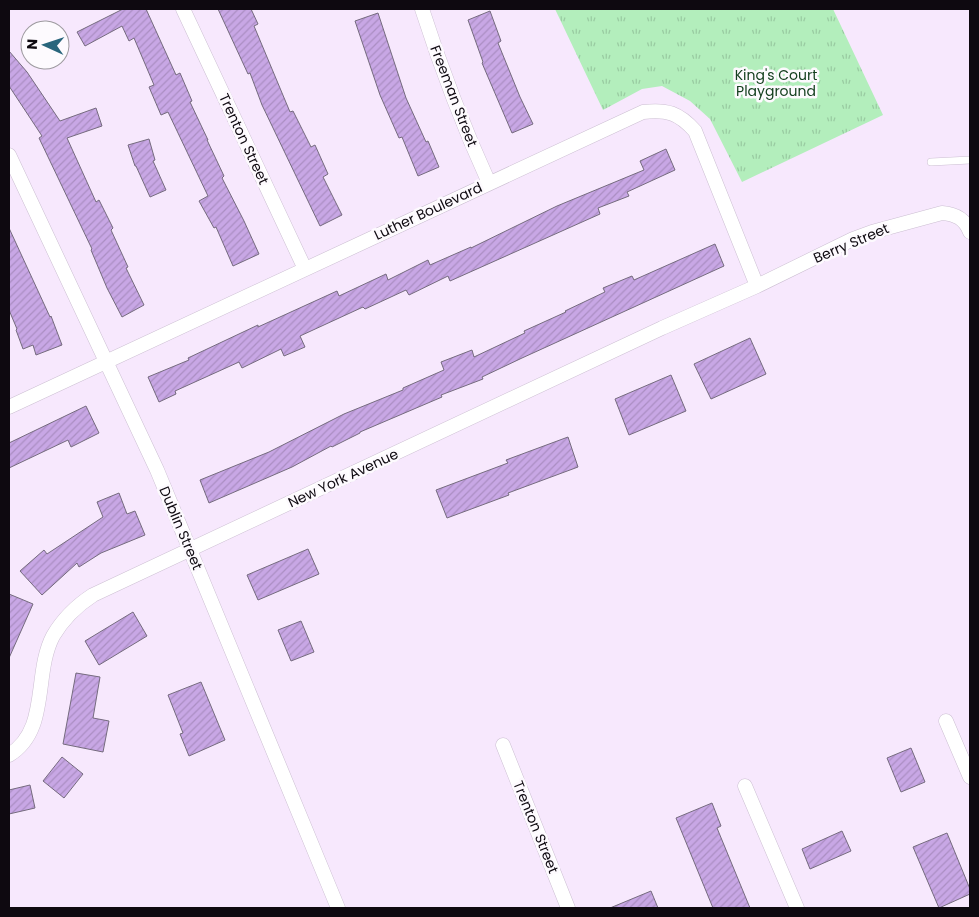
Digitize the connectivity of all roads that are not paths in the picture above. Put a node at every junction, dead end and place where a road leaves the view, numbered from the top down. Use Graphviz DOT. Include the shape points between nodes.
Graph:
graph roads {
  1 [pos="183,9"];
  2 [pos="422,9"];
  3 [pos="9,155"];
  4 [pos="970,160"];
  5 [pos="931,162"];
  6 [pos="488,183"];
  7 [pos="970,232"];
  8 [pos="305,269"];
  9 [pos="757,286"];
  10 [pos="106,362"];
  11 [pos="9,407"];
  12 [pos="190,549"];
  13 [pos="946,721"];
  14 [pos="503,745"];
  15 [pos="13,752"];
  16 [pos="970,777"];
  17 [pos="745,786"];
  18 [pos="338,908"];
  19 [pos="568,908"];
  20 [pos="797,908"];
  1 -- 8 [label="street, Trenton Street"];
  2 -- 6 [label="street, Freeman Street" via="451,94"];
  3 -- 10 [label="street, Dublin Street"];
  4 -- 5 [label="lane"];
  6 -- 8 [label="street, Luther Boulevard"];
  6 -- 9 [label="street, Luther Boulevard" via="643,112 658,110 672,113 695,131"];
  7 -- 9 [label="street, Berry Street" via="962,219 953,214 942,213 918,219 853,239"];
  8 -- 10 [label="street, Luther Boulevard"];
  9 -- 12 [label="street, New York Avenue" via="636,339"];
  10 -- 11 [label="street, Luther Boulevard"];
  10 -- 12 [label="street, Dublin Street"];
  12 -- 15 [label="street, New York Avenue" via="92,595 64,620 52,638 45,661 33,726 27,739"];
  12 -- 18 [label="street, Dublin Street"];
  13 -- 16 [label="street"];
  14 -- 19 [label="street, Trenton Street"];
  17 -- 20 [label="street"];
}
